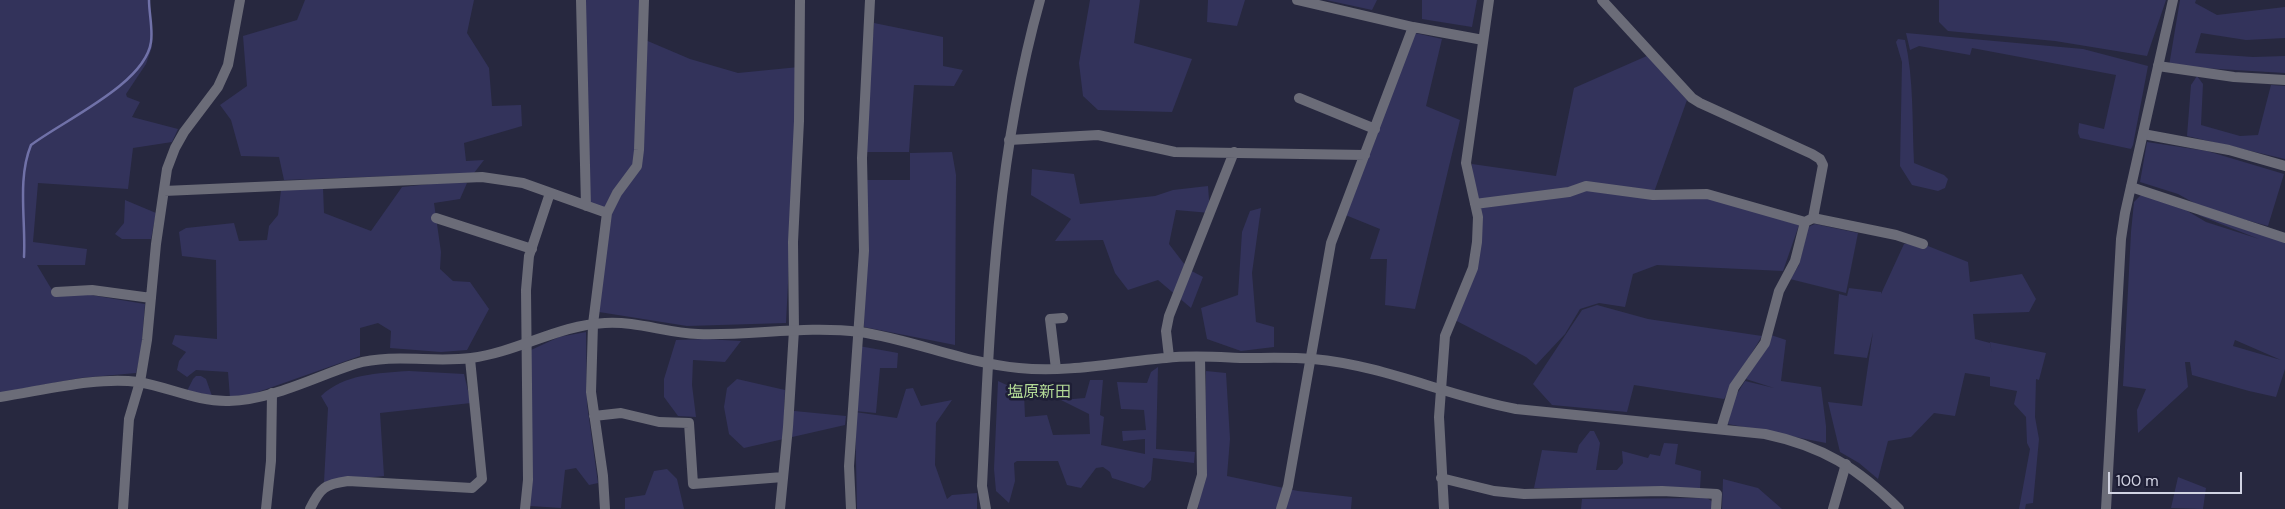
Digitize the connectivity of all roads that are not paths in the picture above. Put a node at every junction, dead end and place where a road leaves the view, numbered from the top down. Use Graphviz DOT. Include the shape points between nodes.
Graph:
graph roads {
  1 [pos="240,0"];
  2 [pos="581,0"];
  3 [pos="644,0"];
  4 [pos="800,0"];
  5 [pos="870,0"];
  6 [pos="1040,0"];
  7 [pos="1297,0"];
  8 [pos="1489,0"];
  9 [pos="1602,0"];
  10 [pos="2173,0"];
  11 [pos="1412,27"];
  12 [pos="1483,40"];
  13 [pos="2158,66"];
  14 [pos="2285,80"];
  15 [pos="1299,98"];
  16 [pos="1375,129"];
  17 [pos="2143,134"];
  18 [pos="1010,140"];
  19 [pos="1234,152"];
  20 [pos="1365,155"];
  21 [pos="2285,166"];
  22 [pos="2131,187"];
  23 [pos="164,191"];
  24 [pos="550,193"];
  25 [pos="1475,204"];
  26 [pos="586,206"];
  27 [pos="606,213"];
  28 [pos="436,218"];
  29 [pos="1809,220"];
  30 [pos="2285,238"];
  31 [pos="1923,244"];
  32 [pos="532,249"];
  33 [pos="56,292"];
  34 [pos="152,298"];
  35 [pos="1063,318"];
  36 [pos="592,324"];
  37 [pos="794,330"];
  38 [pos="857,332"];
  39 [pos="528,343"];
  40 [pos="1170,357"];
  41 [pos="1200,357"];
  42 [pos="470,359"];
  43 [pos="1310,359"];
  44 [pos="988,363"];
  45 [pos="1056,369"];
  46 [pos="140,382"];
  47 [pos="1440,390"];
  48 [pos="272,393"];
  49 [pos="0,397"];
  50 [pos="594,416"];
  51 [pos="1721,430"];
  52 [pos="1846,464"];
  53 [pos="783,477"];
  54 [pos="1441,478"];
  55 [pos="984,507"];
  56 [pos="123,509"];
  57 [pos="266,509"];
  58 [pos="310,509"];
  59 [pos="525,509"];
  60 [pos="605,509"];
  61 [pos="780,509"];
  62 [pos="851,509"];
  63 [pos="1192,509"];
  64 [pos="1281,509"];
  65 [pos="1444,509"];
  66 [pos="1716,509"];
  67 [pos="1833,509"];
  68 [pos="1899,509"];
  69 [pos="2106,509"];
  1 -- 23 [label="street" via="228,65 218,87 174,148"];
  2 -- 26 [label="street"];
  3 -- 27 [label="street" via="640,150 637,166"];
  4 -- 37 [label="street" via="793,242"];
  5 -- 38 [label="street" via="862,158 864,251"];
  6 -- 18 [label="street" via="1017,93"];
  7 -- 11 [label="street"];
  8 -- 12 [label="street"];
  9 -- 29 [label="street" via="1692,98 1820,159 1823,173"];
  10 -- 13 [label="street"];
  11 -- 12 [label="street"];
  11 -- 16 [label="street"];
  12 -- 25 [label="street" via="1466,163"];
  13 -- 14 [label="street" via="2234,77"];
  13 -- 17 [label="street"];
  15 -- 16 [label="street"];
  16 -- 20 [label="street"];
  17 -- 21 [label="street" via="2229,150"];
  17 -- 22 [label="street"];
  18 -- 19 [label="street" via="1098,135 1175,152"];
  18 -- 44 [label="street" via="994,251"];
  19 -- 20 [label="street"];
  19 -- 40 [label="street" via="1169,316 1166,331"];
  20 -- 43 [label="street" via="1331,243"];
  22 -- 30 [label="street"];
  22 -- 69 [label="street" via="2118,266"];
  23 -- 24 [label="street" via="482,177 523,183"];
  23 -- 34 [label="street"];
  24 -- 26 [label="street"];
  24 -- 32 [label="street"];
  25 -- 29 [label="street" via="1569,192 1586,186 1653,195 1707,194"];
  25 -- 47 [label="street" via="1478,242 1473,268 1445,336"];
  26 -- 27 [label="street"];
  27 -- 36 [label="street"];
  28 -- 32 [label="street"];
  29 -- 31 [label="street" via="1896,235"];
  29 -- 51 [label="street" via="1795,261 1779,291 1765,343 1734,388"];
  32 -- 39 [label="street" via="526,290"];
  33 -- 34 [label="street" via="92,290"];
  34 -- 46 [label="street"];
  35 -- 45 [label="street" via="1050,319"];
  36 -- 37 [label="street" via="626,323 696,334"];
  36 -- 39 [label="street" via="561,330"];
  36 -- 50 [label="street"];
  37 -- 38 [label="street"];
  37 -- 53 [label="street"];
  38 -- 44 [label="street" via="907,341"];
  38 -- 62 [label="street" via="849,466"];
  39 -- 42 [label="street"];
  39 -- 59 [label="street"];
  40 -- 41 [label="street"];
  40 -- 45 [label="street"];
  41 -- 43 [label="street"];
  41 -- 63 [label="street" via="1202,475"];
  42 -- 48 [label="street" via="370,361"];
  42 -- 58 [label="street" via="482,479 472,488 348,481 332,483 319,491"];
  43 -- 47 [label="street" via="1368,368"];
  43 -- 64 [label="street" via="1288,486"];
  44 -- 45 [label="street" via="1016,368"];
  44 -- 55 [label="street" via="982,486"];
  46 -- 48 [label="street" via="213,400 236,400"];
  46 -- 49 [label="street" via="116,380"];
  46 -- 56 [label="street" via="128,419"];
  47 -- 51 [label="street" via="1516,409"];
  47 -- 54 [label="street"];
  48 -- 57 [label="street" via="271,461"];
  50 -- 53 [label="street" via="621,413 658,422 689,423 693,484"];
  50 -- 60 [label="street"];
  51 -- 52 [label="street" via="1785,438"];
  52 -- 67 [label="street"];
  52 -- 68 [label="street" via="1870,481"];
  53 -- 61 [label="street"];
  54 -- 65 [label="street"];
  54 -- 66 [label="street" via="1494,491 1524,494 1662,490 1717,494"];
}
